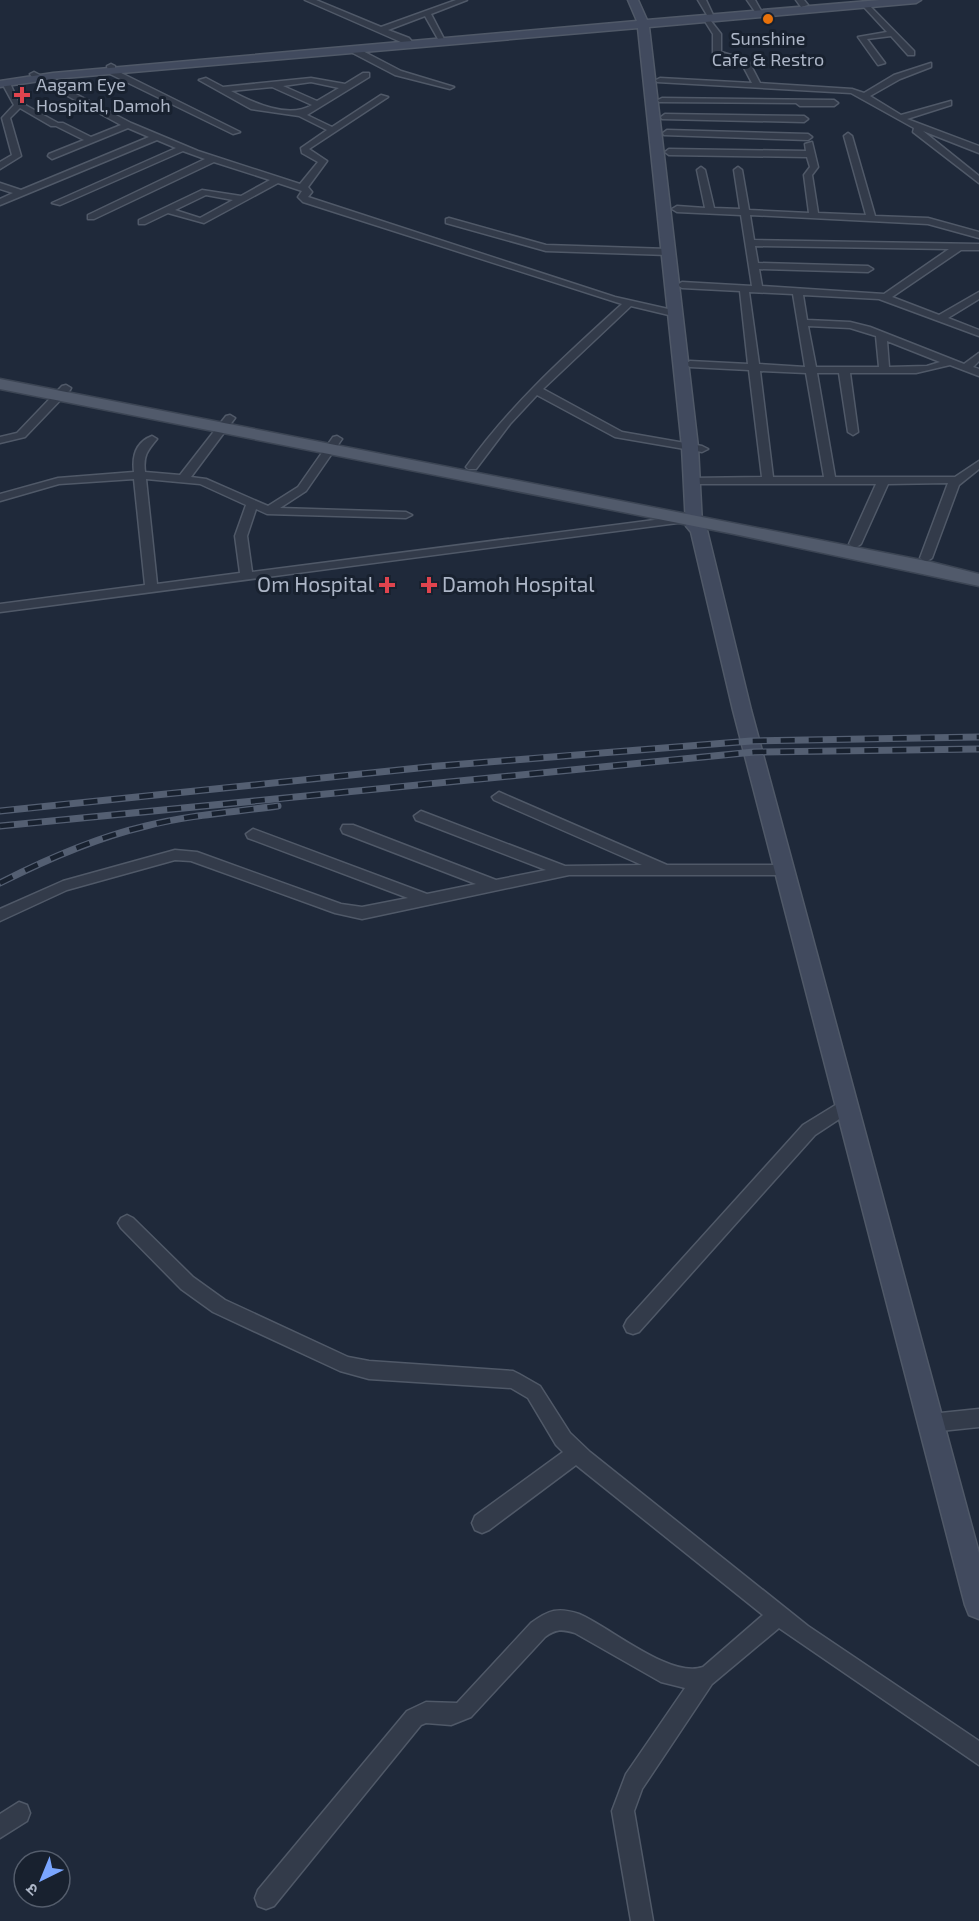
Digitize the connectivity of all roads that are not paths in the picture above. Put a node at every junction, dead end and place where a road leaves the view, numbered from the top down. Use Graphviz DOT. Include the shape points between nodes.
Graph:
graph roads {
  1 [pos="309,0"];
  2 [pos="463,0"];
  3 [pos="633,0"];
  4 [pos="644,0"];
  5 [pos="702,0"];
  6 [pos="916,0"];
  7 [pos="802,2"];
  8 [pos="858,2"];
  9 [pos="756,8"];
  10 [pos="427,13"];
  11 [pos="709,16"];
  12 [pos="648,21"];
  13 [pos="383,29"];
  14 [pos="894,33"];
  15 [pos="441,37"];
  16 [pos="408,42"];
  17 [pos="352,49"];
  18 [pos="911,53"];
  19 [pos="196,61"];
  20 [pos="881,63"];
  21 [pos="928,65"];
  22 [pos="111,68"];
  23 [pos="366,75"];
  24 [pos="36,76"];
  25 [pos="203,80"];
  26 [pos="660,80"];
  27 [pos="2,82"];
  28 [pos="277,84"];
  29 [pos="757,85"];
  30 [pos="345,87"];
  31 [pos="450,87"];
  32 [pos="797,87"];
  33 [pos="222,90"];
  34 [pos="864,96"];
  35 [pos="384,97"];
  36 [pos="662,100"];
  37 [pos="800,102"];
  38 [pos="834,103"];
  39 [pos="948,103"];
  40 [pos="317,104"];
  41 [pos="19,105"];
  42 [pos="302,114"];
  43 [pos="665,117"];
  44 [pos="804,119"];
  45 [pos="902,119"];
  46 [pos="128,125"];
  47 [pos="333,130"];
  48 [pos="236,132"];
  49 [pos="667,134"];
  50 [pos="849,136"];
  51 [pos="157,137"];
  52 [pos="808,137"];
  53 [pos="91,140"];
  54 [pos="183,148"];
  55 [pos="979,150"];
  56 [pos="669,152"];
  57 [pos="812,154"];
  58 [pos="52,156"];
  59 [pos="213,159"];
  60 [pos="0,166"];
  61 [pos="701,170"];
  62 [pos="738,170"];
  63 [pos="277,180"];
  64 [pos="979,180"];
  65 [pos="0,186"];
  66 [pos="302,188"];
  67 [pos="22,193"];
  68 [pos="243,199"];
  69 [pos="0,202"];
  70 [pos="57,204"];
  71 [pos="677,209"];
  72 [pos="167,210"];
  73 [pos="710,210"];
  74 [pos="743,212"];
  75 [pos="814,215"];
  76 [pos="91,217"];
  77 [pos="871,218"];
  78 [pos="449,221"];
  79 [pos="142,222"];
  80 [pos="979,235"];
  81 [pos="749,243"];
  82 [pos="979,247"];
  83 [pos="957,248"];
  84 [pos="668,252"];
  85 [pos="753,266"];
  86 [pos="868,268"];
  87 [pos="682,285"];
  88 [pos="744,287"];
  89 [pos="757,288"];
  90 [pos="796,290"];
  91 [pos="979,295"];
  92 [pos="886,297"];
  93 [pos="628,304"];
  94 [pos="674,313"];
  95 [pos="941,318"];
  96 [pos="802,323"];
  97 [pos="979,333"];
  98 [pos="881,335"];
  99 [pos="979,356"];
  100 [pos="949,362"];
  101 [pos="690,364"];
  102 [pos="754,368"];
  103 [pos="965,368"];
  104 [pos="810,370"];
  105 [pos="844,370"];
  106 [pos="884,370"];
  107 [pos="979,373"];
  108 [pos="0,375"];
  109 [pos="0,384"];
  110 [pos="537,390"];
  111 [pos="62,392"];
  112 [pos="227,423"];
  113 [pos="853,432"];
  114 [pos="152,439"];
  115 [pos="0,440"];
  116 [pos="334,444"];
  117 [pos="696,448"];
  118 [pos="979,464"];
  119 [pos="460,467"];
  120 [pos="140,475"];
  121 [pos="183,479"];
  122 [pos="768,479"];
  123 [pos="830,479"];
  124 [pos="884,479"];
  125 [pos="957,480"];
  126 [pos="697,481"];
  127 [pos="0,498"];
  128 [pos="252,504"];
  129 [pos="267,511"];
  130 [pos="406,515"];
  131 [pos="696,519"];
  132 [pos="855,544"];
  133 [pos="926,558"];
  134 [pos="979,571"];
  135 [pos="246,576"];
  136 [pos="979,580"];
  137 [pos="151,588"];
  138 [pos="0,608"];
  139 [pos="499,797"];
  140 [pos="421,816"];
  141 [pos="348,829"];
  142 [pos="254,834"];
  143 [pos="667,870"];
  144 [pos="785,870"];
  145 [pos="564,871"];
  146 [pos="494,885"];
  147 [pos="428,900"];
  148 [pos="0,915"];
  149 [pos="847,1105"];
  150 [pos="127,1223"];
  151 [pos="633,1326"];
  152 [pos="979,1418"];
  153 [pos="931,1423"];
  154 [pos="577,1453"];
  155 [pos="482,1523"];
  156 [pos="979,1605"];
  157 [pos="779,1615"];
  158 [pos="705,1677"];
  159 [pos="979,1754"];
  160 [pos="19,1814"];
  161 [pos="0,1827"];
  162 [pos="266,1898"];
  163 [pos="642,1921"];
  1 -- 13 [label="street"];
  2 -- 10 [label="street"];
  3 -- 12 [label="main road"];
  4 -- 12 [label="main road"];
  5 -- 11 [label="street"];
  6 -- 8 [label="main road"];
  7 -- 8 [label="main road"];
  7 -- 9 [label="main road"];
  8 -- 9 [label="main road"];
  8 -- 14 [label="street"];
  9 -- 11 [label="main road"];
  10 -- 13 [label="street"];
  10 -- 15 [label="street"];
  11 -- 12 [label="main road"];
  11 -- 29 [label="street" via="717,34 716,52 745,62"];
  12 -- 15 [label="main road"];
  12 -- 16 [label="main road"];
  12 -- 26 [label="main road"];
  12 -- 84 [label="main road"];
  13 -- 16 [label="street"];
  14 -- 18 [label="street"];
  14 -- 20 [label="street" via="862,37"];
  15 -- 16 [label="main road"];
  16 -- 17 [label="main road"];
  16 -- 19 [label="main road"];
  17 -- 19 [label="main road"];
  17 -- 31 [label="street" via="398,73"];
  19 -- 22 [label="main road"];
  21 -- 34 [label="street"];
  22 -- 24 [label="main road"];
  22 -- 48 [label="street"];
  23 -- 30 [label="street"];
  24 -- 27 [label="main road"];
  24 -- 46 [label="street"];
  25 -- 33 [label="street"];
  26 -- 29 [label="street"];
  26 -- 36 [label="main road"];
  27 -- 41 [label="street"];
  28 -- 30 [label="street" via="311,80"];
  28 -- 33 [label="street"];
  28 -- 40 [label="street"];
  29 -- 32 [label="street"];
  30 -- 40 [label="street"];
  32 -- 34 [label="street" via="845,90"];
  32 -- 37 [label="street"];
  33 -- 42 [label="street" via="258,108"];
  34 -- 45 [label="street"];
  35 -- 47 [label="street"];
  36 -- 37 [label="street"];
  36 -- 43 [label="main road"];
  37 -- 38 [label="street"];
  37 -- 44 [label="street"];
  39 -- 45 [label="street"];
  40 -- 42 [label="street"];
  41 -- 53 [label="street"];
  41 -- 60 [label="street" via="6,118 17,156"];
  42 -- 47 [label="street"];
  43 -- 44 [label="street"];
  43 -- 49 [label="main road"];
  44 -- 52 [label="street"];
  45 -- 55 [label="street"];
  45 -- 64 [label="street"];
  46 -- 51 [label="street"];
  46 -- 53 [label="street"];
  47 -- 66 [label="street" via="304,150 322,161"];
  49 -- 52 [label="street"];
  49 -- 56 [label="main road"];
  50 -- 77 [label="street"];
  51 -- 54 [label="street"];
  51 -- 67 [label="street"];
  52 -- 57 [label="street"];
  53 -- 58 [label="street"];
  54 -- 59 [label="street"];
  54 -- 70 [label="street"];
  56 -- 57 [label="street"];
  56 -- 71 [label="main road"];
  57 -- 75 [label="street" via="814,169 808,175"];
  59 -- 63 [label="street"];
  59 -- 76 [label="street"];
  61 -- 73 [label="street"];
  62 -- 74 [label="street"];
  63 -- 66 [label="street"];
  63 -- 68 [label="street"];
  65 -- 67 [label="street"];
  66 -- 93 [label="street" via="307,190 303,197 306,200"];
  67 -- 69 [label="street"];
  68 -- 72 [label="street" via="205,192"];
  68 -- 72 [label="street" via="201,221"];
  71 -- 73 [label="street"];
  71 -- 87 [label="main road"];
  72 -- 79 [label="street"];
  73 -- 74 [label="street"];
  74 -- 75 [label="street"];
  74 -- 81 [label="street"];
  75 -- 77 [label="street"];
  77 -- 80 [label="street" via="928,221"];
  78 -- 84 [label="street" via="546,248"];
  81 -- 83 [label="street"];
  81 -- 85 [label="street"];
  82 -- 83 [label="street"];
  83 -- 92 [label="street"];
  84 -- 94 [label="main road"];
  85 -- 86 [label="street"];
  85 -- 89 [label="street"];
  87 -- 88 [label="street"];
  87 -- 101 [label="main road"];
  88 -- 89 [label="street"];
  88 -- 102 [label="street"];
  89 -- 90 [label="street"];
  90 -- 92 [label="street"];
  90 -- 96 [label="street"];
  91 -- 95 [label="street"];
  92 -- 95 [label="street"];
  93 -- 94 [label="street"];
  93 -- 110 [label="street"];
  94 -- 117 [label="main road"];
  95 -- 97 [label="street"];
  96 -- 98 [label="street" via="850,325"];
  96 -- 104 [label="street"];
  98 -- 100 [label="street"];
  98 -- 106 [label="street"];
  99 -- 103 [label="street"];
  100 -- 103 [label="street"];
  100 -- 106 [label="street" via="922,370"];
  101 -- 102 [label="street"];
  101 -- 117 [label="main road"];
  102 -- 104 [label="street"];
  102 -- 122 [label="street"];
  103 -- 107 [label="street"];
  104 -- 105 [label="street"];
  104 -- 123 [label="street"];
  105 -- 106 [label="street"];
  105 -- 113 [label="street"];
  108 -- 111 [label="main road"];
  109 -- 111 [label="main road"];
  110 -- 117 [label="street" via="610,432"];
  110 -- 119 [label="street"];
  111 -- 112 [label="main road"];
  111 -- 115 [label="street" via="21,435"];
  112 -- 116 [label="main road"];
  112 -- 121 [label="street"];
  114 -- 120 [label="street" via="139,454"];
  116 -- 119 [label="main road"];
  116 -- 129 [label="street" via="302,489"];
  117 -- 126 [label="main road"];
  118 -- 125 [label="street"];
  119 -- 131 [label="main road"];
  120 -- 121 [label="street"];
  120 -- 127 [label="street" via="58,480"];
  120 -- 137 [label="street"];
  121 -- 128 [label="street" via="211,483"];
  122 -- 123 [label="street"];
  122 -- 126 [label="street"];
  123 -- 124 [label="street"];
  124 -- 125 [label="street"];
  124 -- 132 [label="street"];
  125 -- 133 [label="street"];
  126 -- 131 [label="main road"];
  128 -- 129 [label="street"];
  128 -- 135 [label="street" via="241,536"];
  129 -- 130 [label="street"];
  131 -- 132 [label="main road"];
  131 -- 135 [label="street"];
  131 -- 136 [label="main road"];
  131 -- 144 [label="main road"];
  132 -- 133 [label="main road"];
  133 -- 134 [label="main road"];
  135 -- 137 [label="street"];
  137 -- 138 [label="street"];
  139 -- 143 [label="street"];
  140 -- 145 [label="street"];
  141 -- 146 [label="street"];
  142 -- 147 [label="street"];
  143 -- 144 [label="street"];
  143 -- 145 [label="street"];
  144 -- 149 [label="main road"];
  145 -- 146 [label="street"];
  146 -- 147 [label="street"];
  147 -- 148 [label="street" via="350,912 183,855 63,886"];
  149 -- 151 [label="street" via="809,1130"];
  149 -- 153 [label="main road"];
  150 -- 154 [label="street" via="200,1295 346,1365 369,1370 499,1378 525,1385 542,1401 563,1438"];
  152 -- 153 [label="street"];
  153 -- 156 [label="main road"];
  154 -- 155 [label="street"];
  154 -- 157 [label="street"];
  157 -- 158 [label="street"];
  157 -- 159 [label="street"];
  158 -- 162 [label="street" via="695,1680 668,1676 579,1624 563,1619 549,1622 464,1710 446,1716 420,1712"];
  158 -- 163 [label="street" via="627,1796 623,1811"];
  160 -- 161 [label="street"];
}
